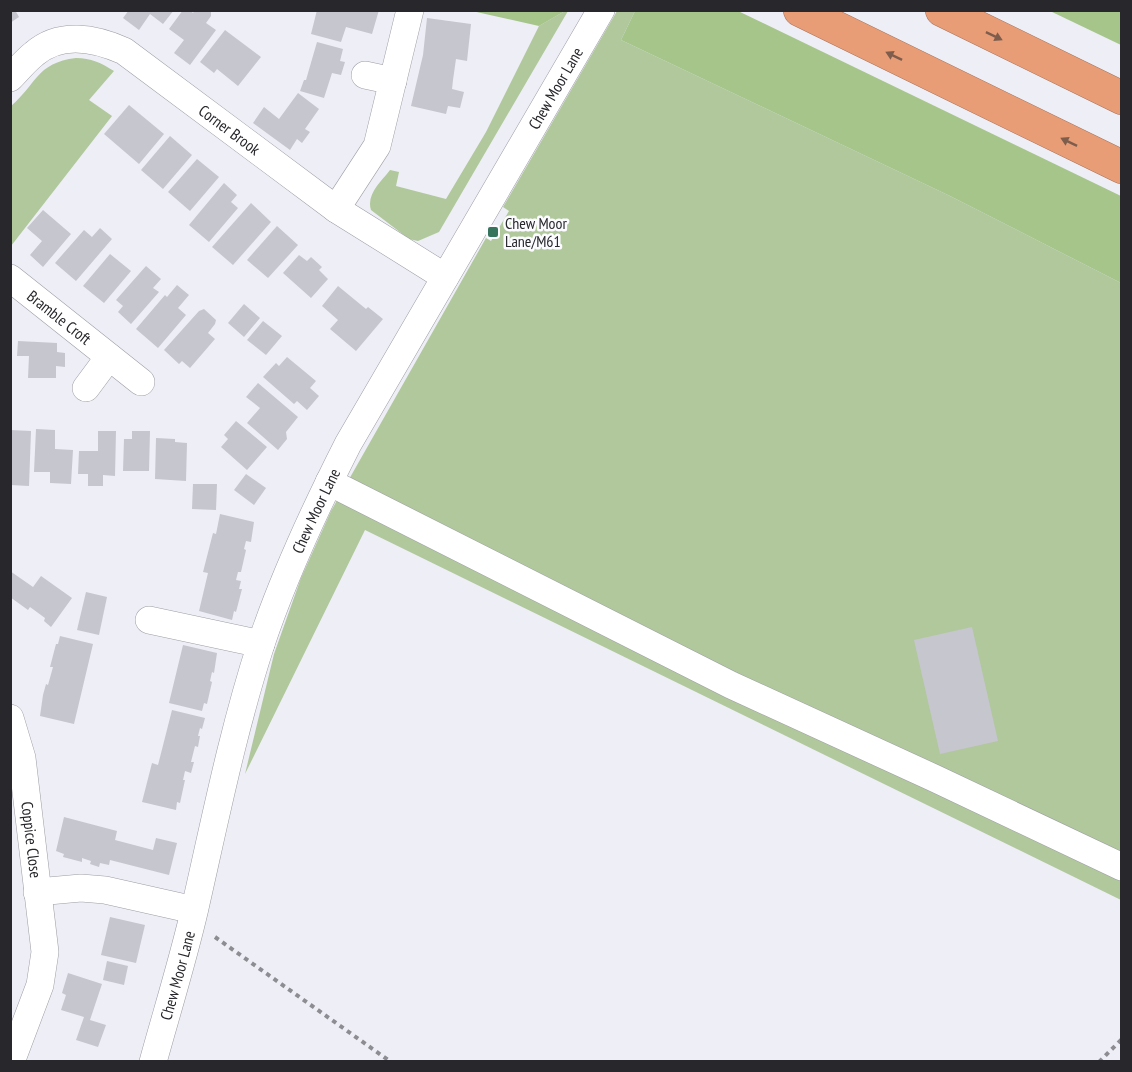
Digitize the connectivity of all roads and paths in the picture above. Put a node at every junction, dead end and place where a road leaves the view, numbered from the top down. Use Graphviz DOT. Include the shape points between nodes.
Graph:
graph roads {
  1 [pos="410,10"];
  2 [pos="601,10"];
  3 [pos="800,10"];
  4 [pos="942,10"];
  5 [pos="365,75"];
  6 [pos="10,78"];
  7 [pos="393,81"];
  8 [pos="1122,98"];
  9 [pos="1122,167"];
  10 [pos="336,209"];
  11 [pos="445,277"];
  12 [pos="10,278"];
  13 [pos="109,357"];
  14 [pos="141,382"];
  15 [pos="86,388"];
  16 [pos="329,482"];
  17 [pos="149,620"];
  18 [pos="261,644"];
  19 [pos="10,718"];
  20 [pos="1122,867"];
  21 [pos="37,892"];
  22 [pos="192,919"];
  23 [pos="1122,1039"];
  24 [pos="11,1062"];
  25 [pos="153,1062"];
  26 [pos="391,1062"];
  27 [pos="1099,1062"];
  1 -- 7 [label="street"];
  2 -- 11 [label="street, Chew Moor Lane"];
  9 -- 3 [label="highway, one-way"];
  4 -- 8 [label="highway, one-way"];
  5 -- 7 [label="street"];
  6 -- 10 [label="street, Corner Brook" via="34,53 52,43 85,38 106,43 124,51"];
  7 -- 10 [label="street" via="377,146"];
  10 -- 11 [label="street, Corner Brook"];
  11 -- 16 [label="street, Chew Moor Lane"];
  12 -- 13 [label="street, Bramble Croft"];
  13 -- 14 [label="street, Bramble Croft"];
  13 -- 15 [label="street"];
  16 -- 18 [label="street, Chew Moor Lane"];
  16 -- 20 [label="street" via="731,685"];
  17 -- 18 [label="street"];
  18 -- 22 [label="street, Chew Moor Lane" via="228,761"];
  19 -- 21 [label="street, Coppice Close" via="22,758"];
  21 -- 22 [label="street, Coppice Close" via="105,890"];
  21 -- 24 [label="street, Coppice Close" via="45,952 40,985"];
  22 -- 25 [label="street, Chew Moor Lane"];
  22 -- 26 [label="path"];
  23 -- 27 [label="path"];
}
